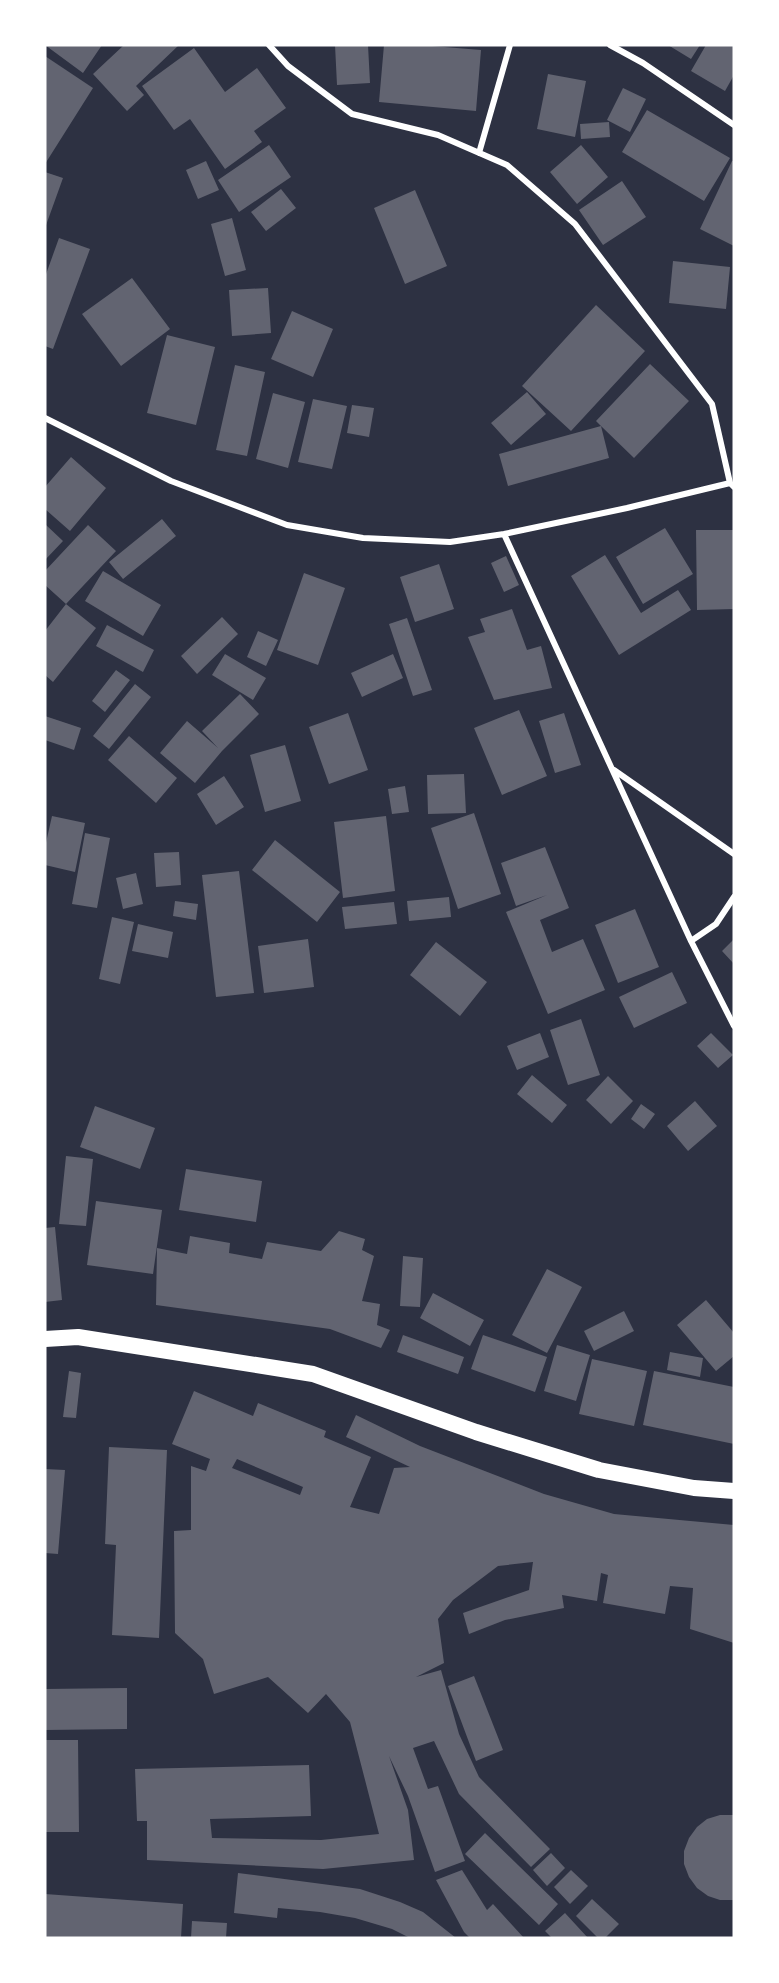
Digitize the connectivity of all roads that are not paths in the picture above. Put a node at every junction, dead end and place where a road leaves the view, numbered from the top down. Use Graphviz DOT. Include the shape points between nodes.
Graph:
graph roads {
  1 [pos="269,45"];
  2 [pos="510,45"];
  3 [pos="610,45"];
  4 [pos="734,125"];
  5 [pos="479,153"];
  6 [pos="45,418"];
  7 [pos="732,485"];
  8 [pos="504,534"];
  9 [pos="613,769"];
  10 [pos="734,854"];
  11 [pos="734,897"];
  12 [pos="691,941"];
  13 [pos="734,1026"];
  14 [pos="45,1339"];
  15 [pos="734,1491"];
  1 -- 5 [label="street" via="288,66 352,114 438,135"];
  2 -- 5 [label="street"];
  3 -- 4 [label="street" via="644,63"];
  5 -- 7 [label="street" via="507,165 575,224 712,404"];
  6 -- 8 [label="street" via="171,480 287,525 363,538 450,543"];
  7 -- 8 [label="street"];
  8 -- 9 [label="street"];
  9 -- 10 [label="street"];
  9 -- 12 [label="street"];
  11 -- 12 [label="street" via="716,924"];
  12 -- 13 [label="street"];
  14 -- 15 [label="highway" via="78,1336 313,1374 476,1432 599,1470 694,1488"];
}
